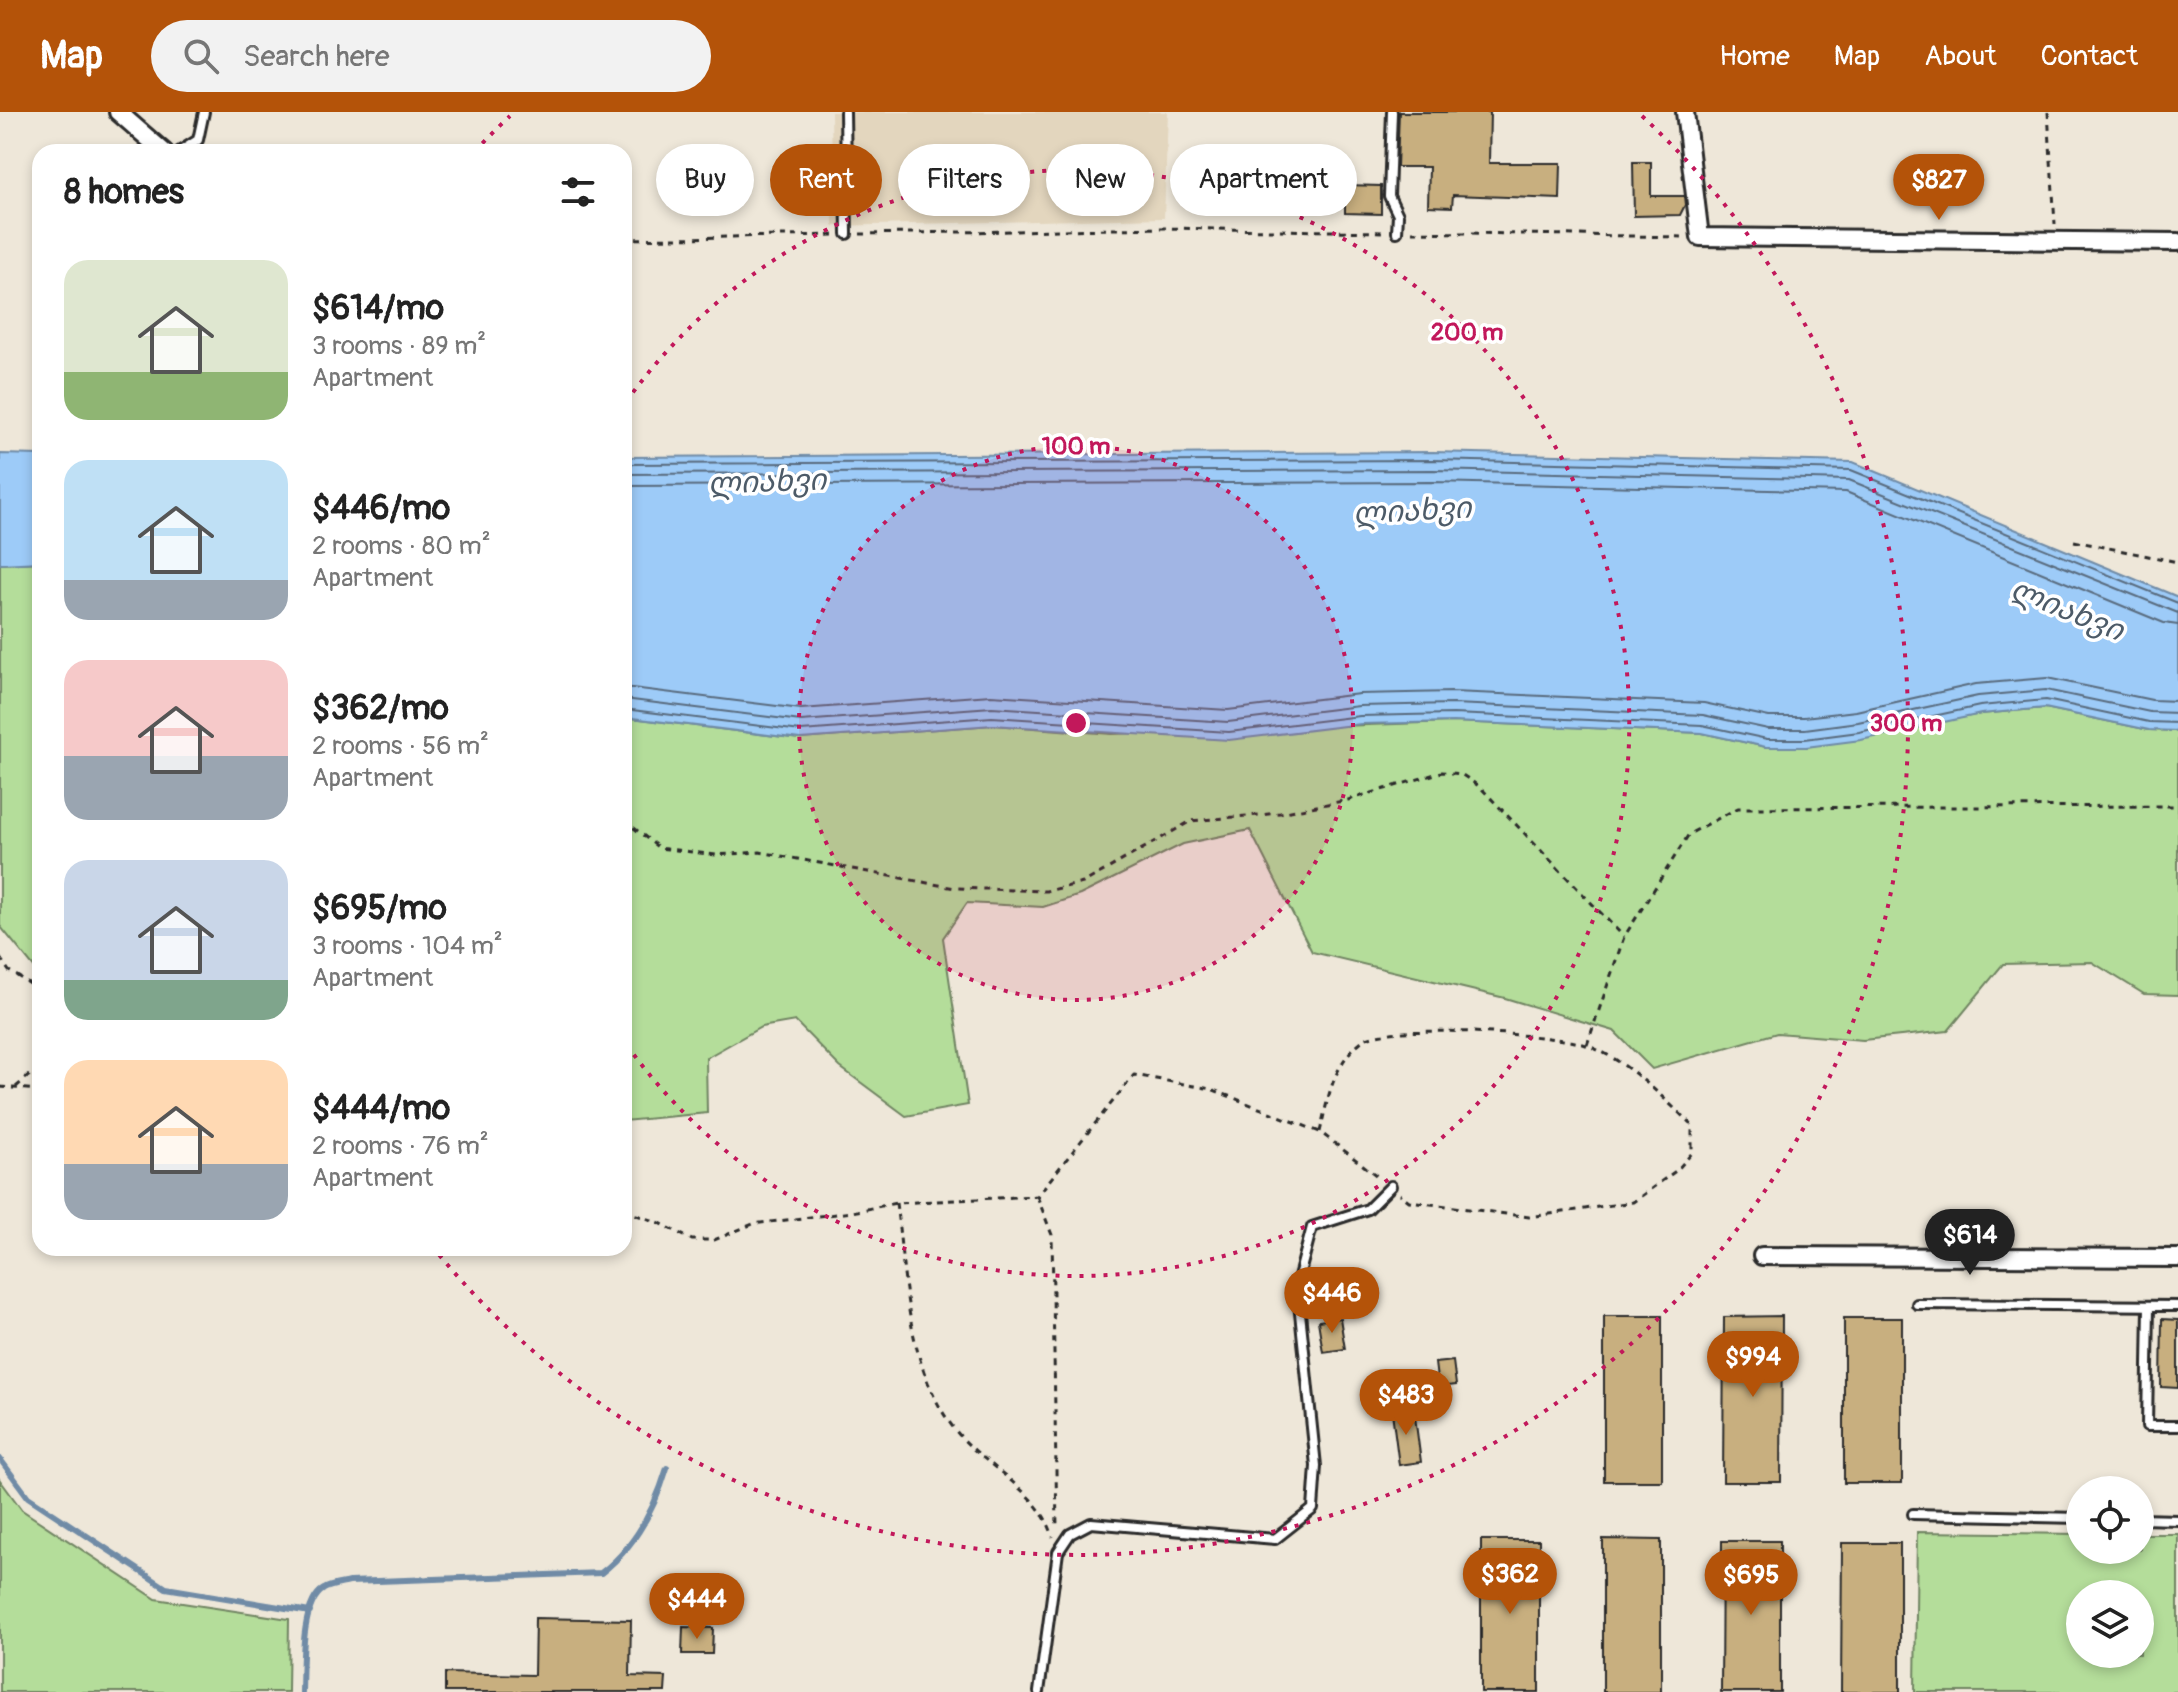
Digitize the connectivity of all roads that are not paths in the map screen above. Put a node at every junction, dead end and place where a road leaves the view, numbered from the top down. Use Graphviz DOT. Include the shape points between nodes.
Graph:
graph roads {
  1 [pos="118,112"];
  2 [pos="204,112"];
  3 [pos="845,112"];
  4 [pos="1392,112"];
  5 [pos="1685,112"];
  6 [pos="155,144"];
  7 [pos="192,144"];
  8 [pos="1397,232"];
  9 [pos="847,234"];
  10 [pos="2178,242"];
  11 [pos="1391,1186"];
  12 [pos="1762,1256"];
  13 [pos="2178,1258"];
  14 [pos="1917,1304"];
  15 [pos="2149,1306"];
  16 [pos="2178,1306"];
  17 [pos="2178,1426"];
  18 [pos="1913,1514"];
  19 [pos="2066,1518"];
  20 [pos="2154,1519"];
  21 [pos="2178,1520"];
  22 [pos="1039,1692"];
  1 -- 6 [label="street"];
  2 -- 7 [label="lane" via="198,140"];
  3 -- 9 [label="lane"];
  4 -- 8 [label="lane" via="1389,196 1398,215"];
  5 -- 10 [label="street" via="1700,237"];
  11 -- 22 [label="lane" via="1368,1209 1312,1227 1297,1284 1316,1466 1313,1509 1275,1539 1091,1523 1070,1534 1058,1552"];
  12 -- 13 [label="street"];
  14 -- 15 [label="lane"];
  15 -- 16 [label="lane"];
  15 -- 17 [label="lane" via="2147,1426"];
  18 -- 19 [label="lane"];
  20 -- 21 [label="lane"];
}
